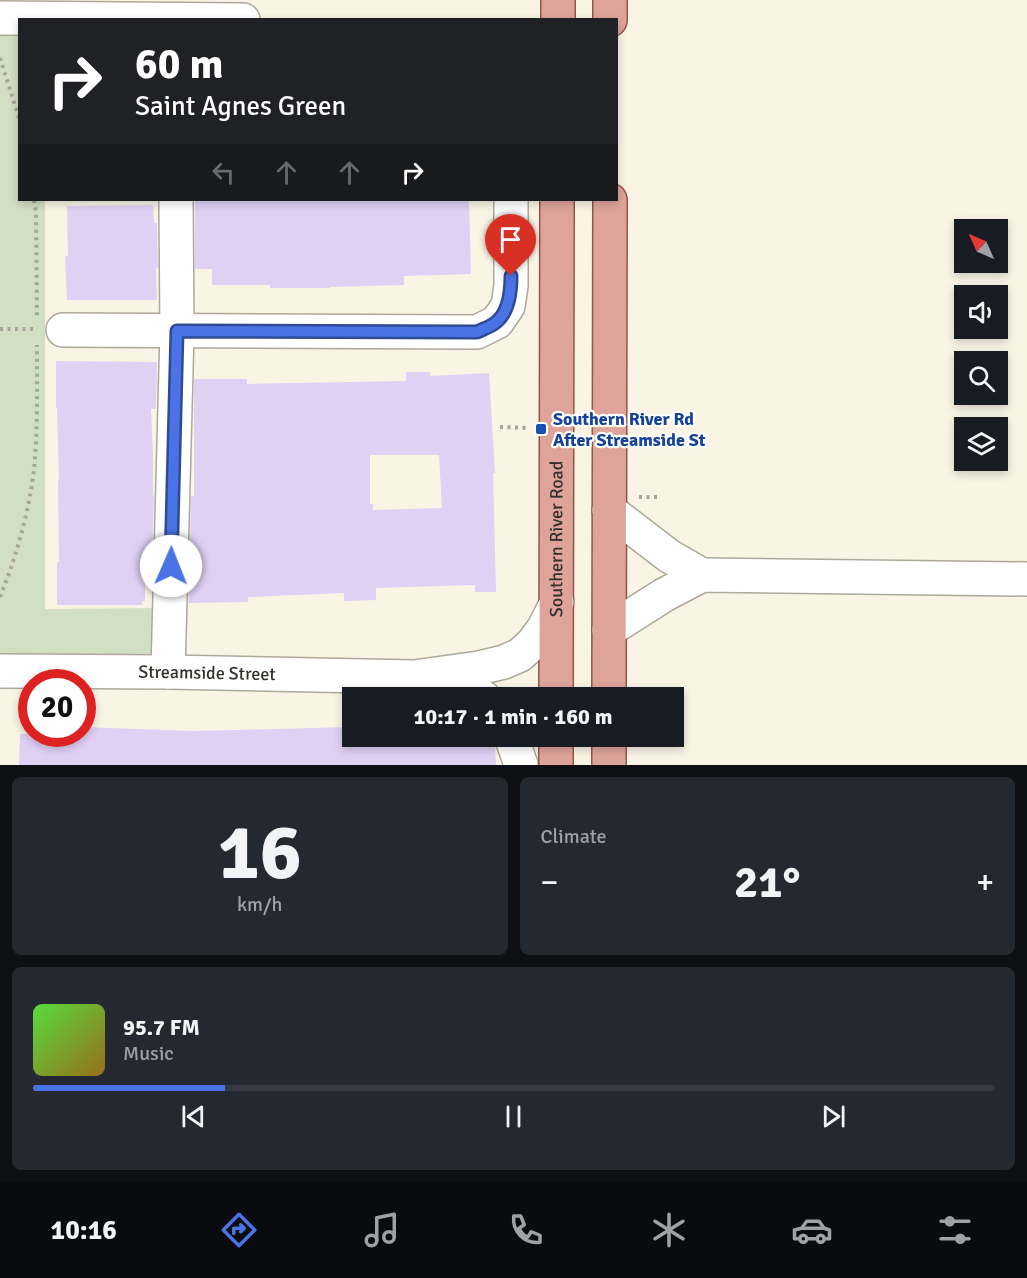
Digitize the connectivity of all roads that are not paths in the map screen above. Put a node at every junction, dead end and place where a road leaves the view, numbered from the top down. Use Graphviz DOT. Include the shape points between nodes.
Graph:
graph roads {
  1 [pos="558,0"];
  2 [pos="610,0"];
  3 [pos="0,18"];
  4 [pos="18,18"];
  5 [pos="558,18"];
  6 [pos="610,18"];
  7 [pos="176,201"];
  8 [pos="511,201"];
  9 [pos="557,201"];
  10 [pos="610,201"];
  11 [pos="177,331"];
  12 [pos="46,334"];
  13 [pos="609,510"];
  14 [pos="702,575"];
  15 [pos="1027,579"];
  16 [pos="557,602"];
  17 [pos="609,630"];
  18 [pos="0,671"];
  19 [pos="168,672"];
  20 [pos="414,677"];
  21 [pos="461,687"];
  22 [pos="556,687"];
  23 [pos="609,687"];
  24 [pos="514,747"];
  25 [pos="556,747"];
  26 [pos="609,747"];
  27 [pos="521,765"];
  28 [pos="556,765"];
  29 [pos="609,765"];
  1 -- 5 [label="main road"];
  2 -- 6 [label="main road"];
  3 -- 4 [label="street"];
  7 -- 11 [label="street"];
  8 -- 11 [label="street" via="508,306 497,322 477,332"];
  9 -- 16 [label="main road, Southern River Road"];
  10 -- 13 [label="main road"];
  11 -- 12 [label="street"];
  11 -- 19 [label="street"];
  13 -- 14 [label="street" via="669,556"];
  13 -- 17 [label="main road"];
  14 -- 15 [label="street"];
  14 -- 17 [label="street"];
  16 -- 20 [label="street, Streamside Street" via="544,628 520,655 479,668"];
  16 -- 22 [label="main road, Southern River Road"];
  17 -- 23 [label="main road"];
  18 -- 19 [label="street, Streamside Street"];
  19 -- 20 [label="street, Streamside Street"];
  20 -- 21 [label="street, Streamside Street"];
  24 -- 27 [label="street"];
  25 -- 28 [label="main road"];
  26 -- 29 [label="main road"];
}
